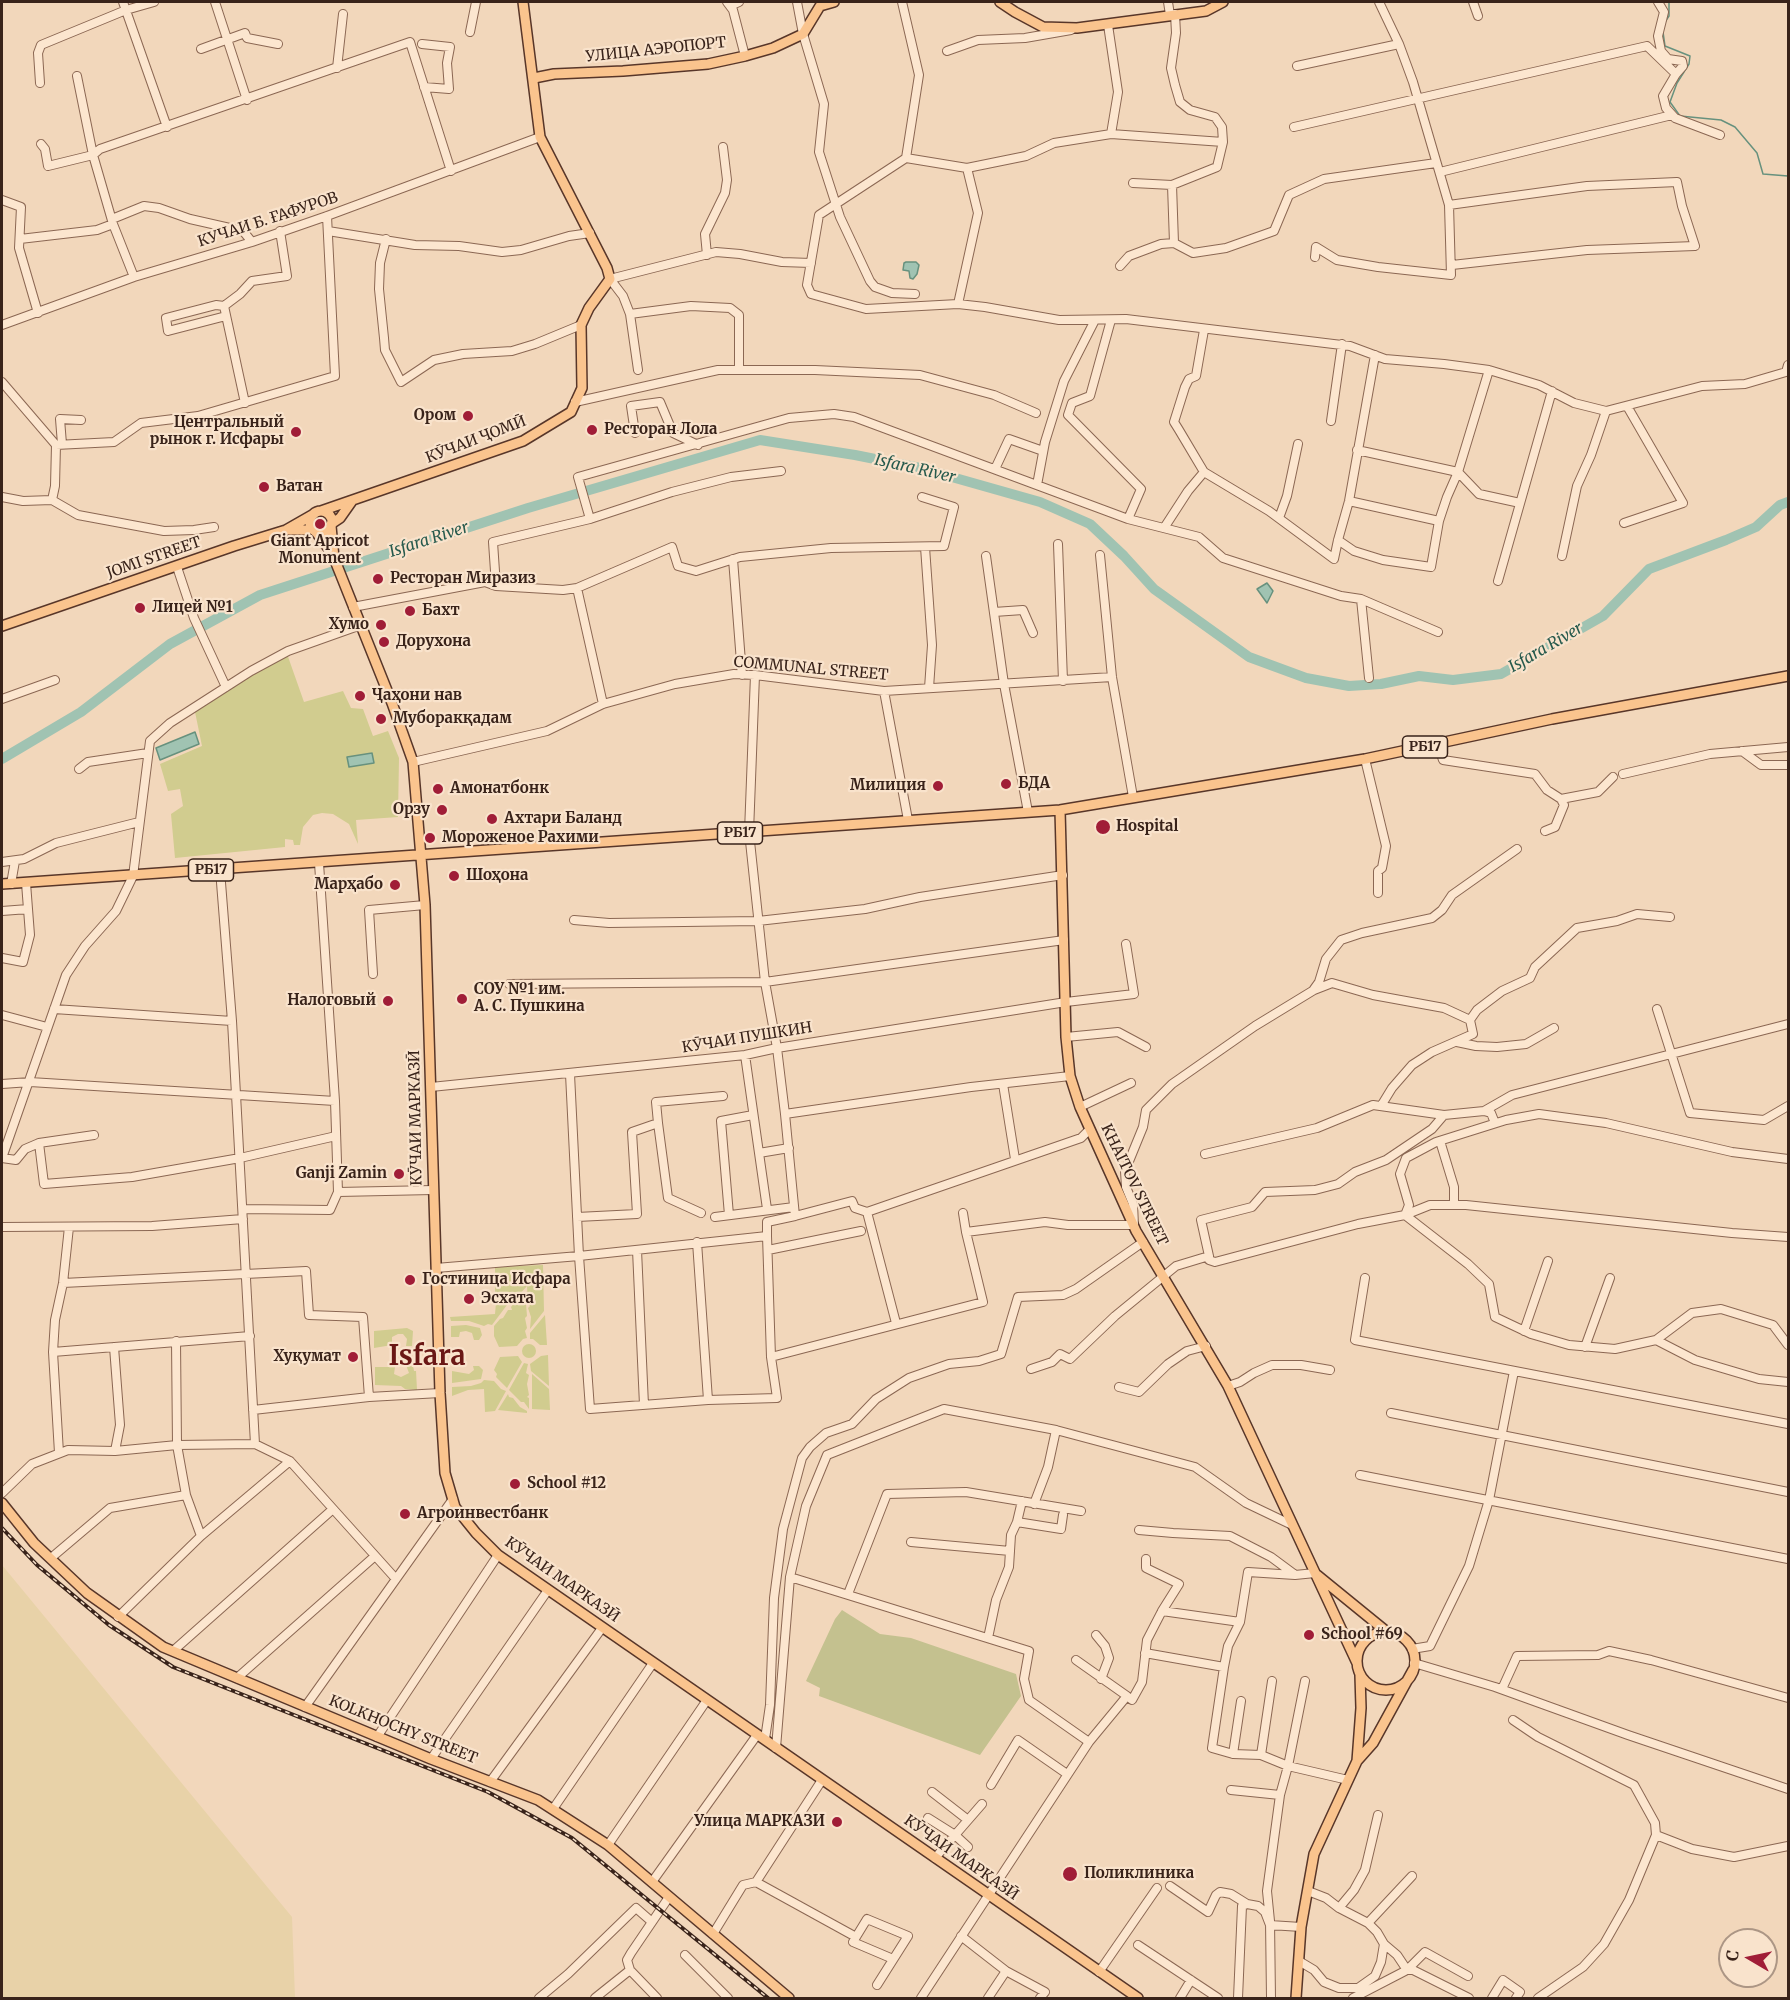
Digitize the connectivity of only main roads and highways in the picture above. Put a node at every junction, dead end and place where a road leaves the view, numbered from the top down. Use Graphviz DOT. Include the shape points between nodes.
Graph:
graph roads {
  1 [pos="523,2"];
  2 [pos="834,2"];
  3 [pos="1000,2"];
  4 [pos="1223,2"];
  5 [pos="534,78"];
  6 [pos="353,500"];
  7 [pos="317,513"];
  8 [pos="331,525"];
  9 [pos="286,530"];
  10 [pos="314,530"];
  11 [pos="333,556"];
  12 [pos="2,626"];
  13 [pos="1788,676"];
  14 [pos="1060,810"];
  15 [pos="420,854"];
  16 [pos="6,884"];
  17 [pos="2,1503"];
  18 [pos="1315,1573"];
  19 [pos="1387,1632"];
  20 [pos="1357,1663"];
  21 [pos="1414,1667"];
  22 [pos="1360,1675"];
  23 [pos="1357,1761"];
  24 [pos="789,1998"];
  25 [pos="1138,1998"];
  26 [pos="1296,1998"];
  1 -- 5 [label="main road"];
  2 -- 5 [label="main road, УЛИЦА АЭРОПОРТ" via="820,6 803,34 745,56 708,64"];
  3 -- 4 [label="main road" via="1043,27 1077,28 1206,12"];
  5 -- 6 [label="main road, КӮЧАИ ҶОМӢ" via="540,137 610,279 582,325 582,388 571,412 523,441"];
  6 -- 7 [label="main road, КӮЧАИ ҶОМӢ"];
  6 -- 8 [label="main road"];
  7 -- 8 [label="main road" via="330,516"];
  7 -- 9 [label="main road, JOMI STREET"];
  7 -- 10 [label="main road" via="310,522"];
  8 -- 10 [label="main road" via="323,532"];
  8 -- 11 [label="main road"];
  9 -- 10 [label="main road"];
  9 -- 12 [label="main road, JOMI STREET"];
  10 -- 11 [label="main road"];
  11 -- 15 [label="main road, КӮЧАИ МАРКАЗӢ" via="413,762"];
  13 -- 14 [label="main road, РБ17" via="1552,719 1365,759"];
  14 -- 15 [label="main road, РБ17"];
  14 -- 18 [label="main road, KHAITOV STREET" via="1066,1037 1070,1077 1080,1107 1143,1242 1228,1386"];
  15 -- 16 [label="main road, РБ17"];
  15 -- 25 [label="main road, КӮЧАИ МАРКАЗӢ" via="425,905 440,1393 445,1473 455,1507 498,1555"];
  17 -- 24 [label="main road, KOLKHOCHY STREET" via="34,1543 87,1593 163,1647 538,1800 608,1845"];
  18 -- 19 [label="main road"];
  18 -- 20 [label="main road, KHAITOV STREET"];
  19 -- 20 [label="main road" via="1368,1637"];
  19 -- 21 [label="main road" via="1402,1637 1412,1649"];
  20 -- 22 [label="main road"];
  21 -- 22 [label="main road" via="1402,1685 1393,1689 1374,1688"];
  21 -- 23 [label="main road" via="1373,1743"];
  22 -- 23 [label="main road"];
  23 -- 26 [label="main road" via="1314,1854"];
}
